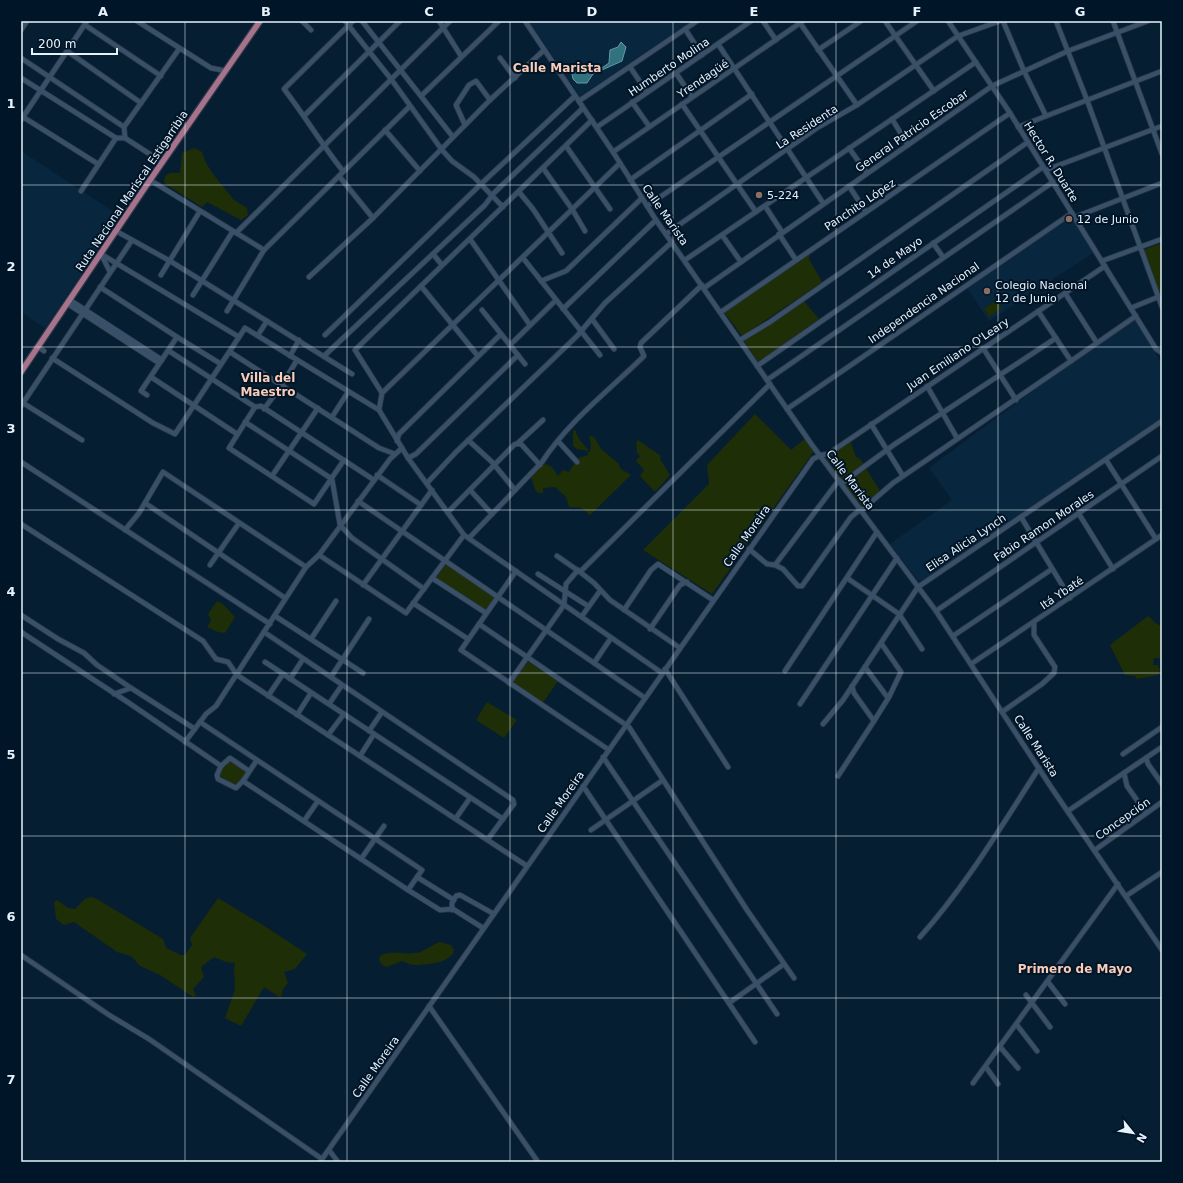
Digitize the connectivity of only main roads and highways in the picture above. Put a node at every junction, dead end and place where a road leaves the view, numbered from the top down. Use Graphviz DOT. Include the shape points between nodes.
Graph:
graph roads {
  1 [pos="260,21"];
  2 [pos="21,372"];
  1 -- 2 [label="main road, Ruta Nacional Mariscal Estigarribia"];
}
